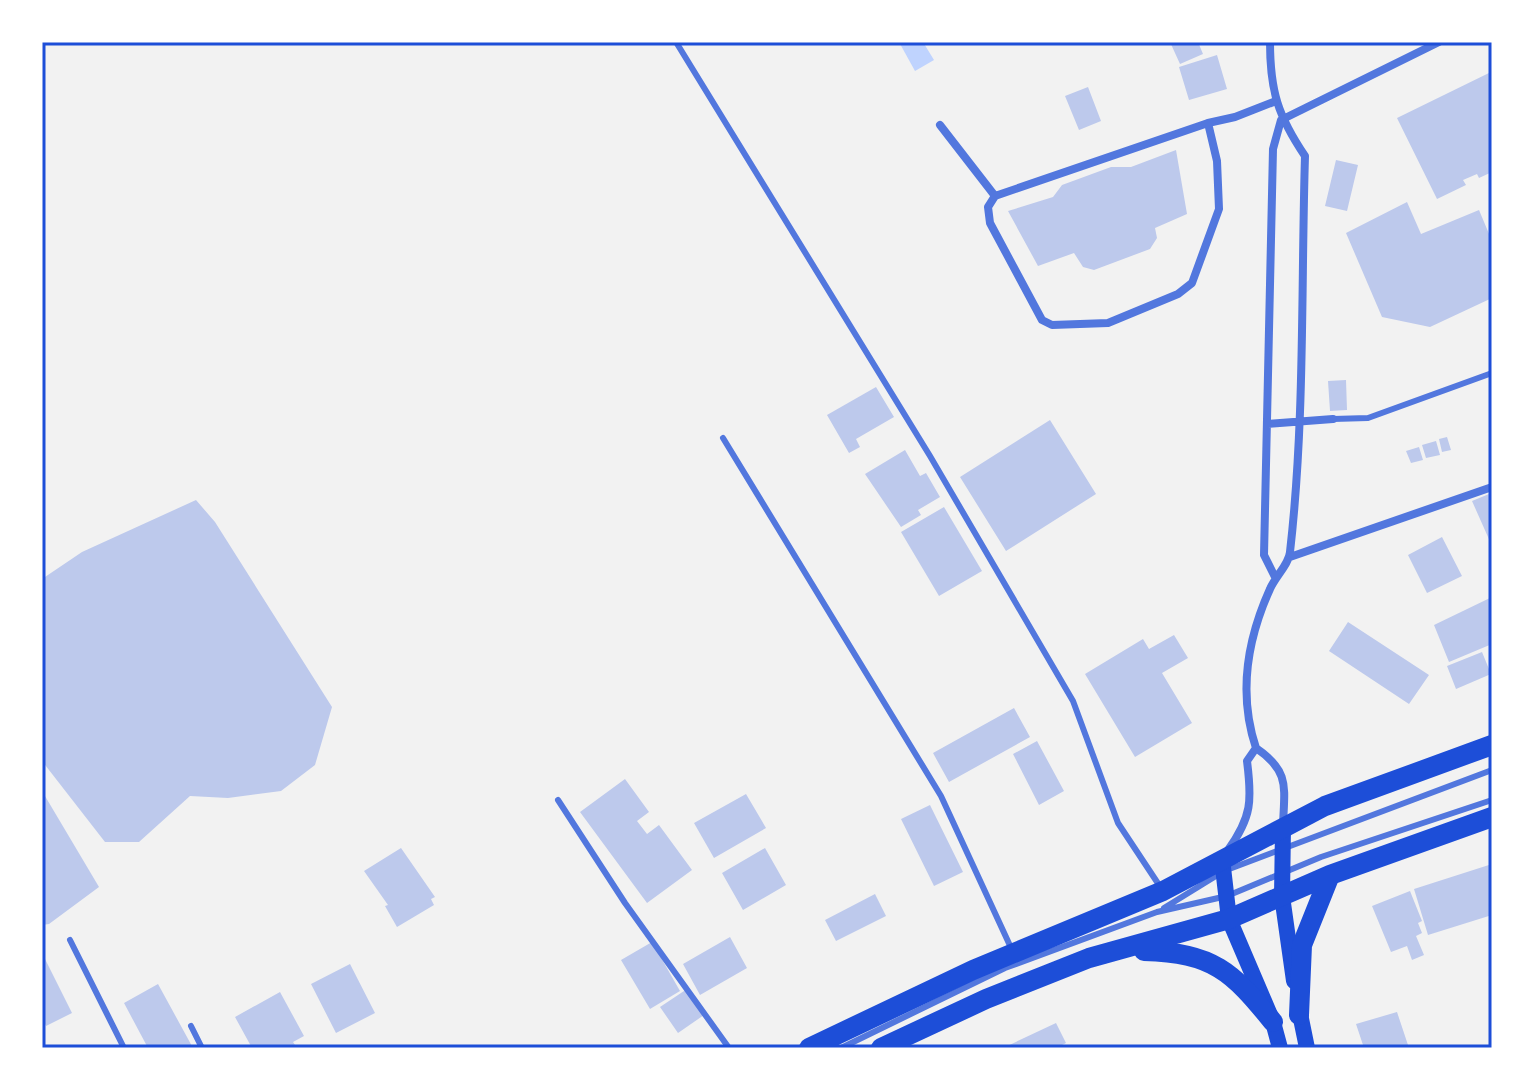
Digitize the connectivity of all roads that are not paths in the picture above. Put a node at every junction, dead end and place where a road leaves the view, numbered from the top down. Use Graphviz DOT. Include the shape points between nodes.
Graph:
graph roads {
  1 [pos="676,42"];
  2 [pos="1270,42"];
  3 [pos="1439,42"];
  4 [pos="1276,101"];
  5 [pos="1281,120"];
  6 [pos="1208,123"];
  7 [pos="940,125"];
  8 [pos="995,196"];
  9 [pos="1492,373"];
  10 [pos="1333,419"];
  11 [pos="1299,421"];
  12 [pos="1268,424"];
  13 [pos="723,438"];
  14 [pos="1492,487"];
  15 [pos="1290,557"];
  16 [pos="1275,577"];
  17 [pos="1492,745"];
  18 [pos="1256,748"];
  19 [pos="1492,770"];
  20 [pos="558,800"];
  21 [pos="1492,800"];
  22 [pos="1492,817"];
  23 [pos="1284,837"];
  24 [pos="1223,865"];
  25 [pos="1285,873"];
  26 [pos="1330,875"];
  27 [pos="1163,891"];
  28 [pos="1227,896"];
  29 [pos="1282,896"];
  30 [pos="1157,912"];
  31 [pos="1229,919"];
  32 [pos="70,940"];
  33 [pos="1014,953"];
  34 [pos="1089,958"];
  35 [pos="1299,1015"];
  36 [pos="1273,1022"];
  37 [pos="191,1026"];
  38 [pos="124,1048"];
  39 [pos="202,1048"];
  40 [pos="729,1048"];
  41 [pos="809,1048"];
  42 [pos="841,1048"];
  43 [pos="881,1048"];
  44 [pos="1280,1048"];
  45 [pos="1307,1048"];
  1 -- 27 [label="lane" via="1073,701 1118,823"];
  2 -- 4 [label="street"];
  3 -- 5 [label="street"];
  4 -- 5 [label="street"];
  4 -- 6 [label="street"];
  5 -- 11 [label="street" via="1305,156"];
  5 -- 12 [label="street" via="1273,149"];
  6 -- 8 [label="street"];
  6 -- 8 [label="street" via="1217,161 1219,209 1192,283 1108,323 1052,325 1042,320 990,223 988,207"];
  7 -- 8 [label="street"];
  9 -- 10 [label="lane" via="1368,418"];
  10 -- 11 [label="street"];
  11 -- 12 [label="street"];
  11 -- 15 [label="street"];
  12 -- 16 [label="street" via="1264,555"];
  13 -- 33 [label="lane" via="941,796"];
  14 -- 15 [label="street"];
  15 -- 16 [label="street"];
  16 -- 18 [label="street" via="1256,621 1249,655 1245,709"];
  17 -- 23 [label="main road" via="1325,806"];
  18 -- 23 [label="street" via="1276,762 1284,785"];
  18 -- 24 [label="street" via="1247,761 1252,800 1243,830"];
  19 -- 23 [label="lane"];
  20 -- 40 [label="lane"];
  21 -- 25 [label="lane"];
  22 -- 26 [label="main road"];
  23 -- 24 [label="main road"];
  23 -- 25 [label="main road"];
  24 -- 27 [label="main road"];
  24 -- 28 [label="main road"];
  24 -- 30 [label="lane"];
  25 -- 28 [label="lane"];
  25 -- 29 [label="main road"];
  26 -- 29 [label="main road"];
  26 -- 35 [label="main road" via="1302,945"];
  27 -- 33 [label="main road"];
  28 -- 30 [label="lane"];
  28 -- 31 [label="main road"];
  29 -- 31 [label="main road"];
  29 -- 35 [label="main road"];
  30 -- 42 [label="lane" via="1005,968"];
  31 -- 34 [label="main road"];
  31 -- 36 [label="main road"];
  32 -- 38 [label="lane"];
  33 -- 41 [label="main road"];
  34 -- 36 [label="main road" via="1141,951 1202,957 1242,982"];
  34 -- 43 [label="main road"];
  35 -- 45 [label="main road"];
  36 -- 44 [label="main road"];
  37 -- 39 [label="lane"];
}
